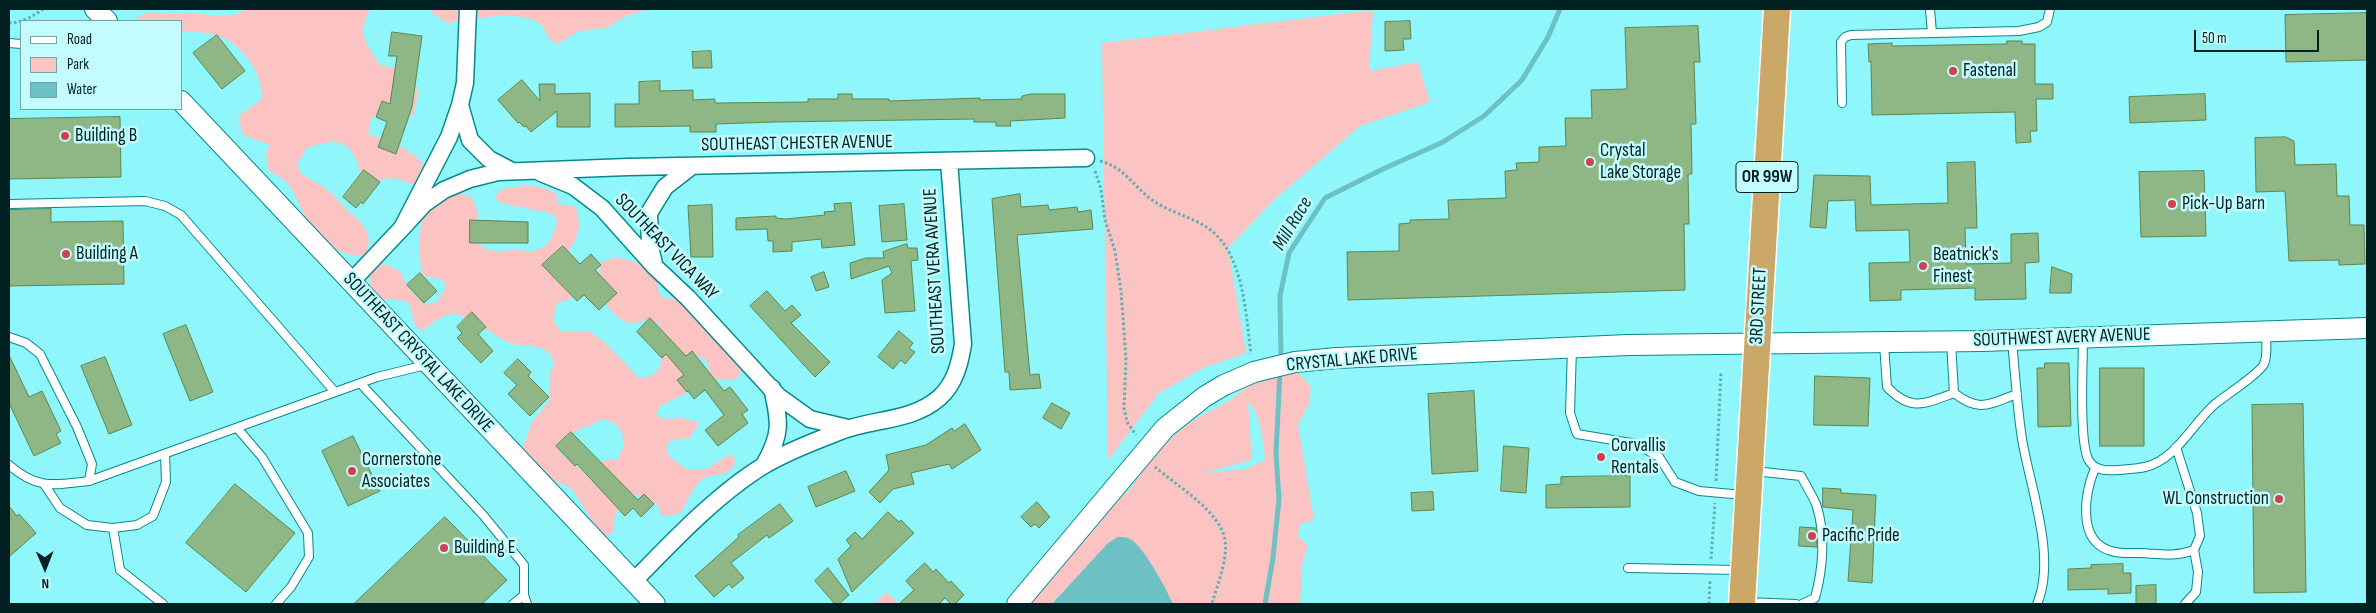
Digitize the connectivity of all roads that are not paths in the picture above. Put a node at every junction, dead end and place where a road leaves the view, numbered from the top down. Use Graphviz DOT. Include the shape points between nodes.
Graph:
graph roads {
  1 [pos="95,9"];
  2 [pos="468,9"];
  3 [pos="1777,9"];
  4 [pos="1930,9"];
  5 [pos="2050,9"];
  6 [pos="106,20"];
  7 [pos="1932,33"];
  8 [pos="182,102"];
  9 [pos="1842,103"];
  10 [pos="460,105"];
  11 [pos="1086,158"];
  12 [pos="949,161"];
  13 [pos="692,166"];
  14 [pos="509,171"];
  15 [pos="9,204"];
  16 [pos="402,228"];
  17 [pos="654,266"];
  18 [pos="351,282"];
  19 [pos="2367,328"];
  20 [pos="2266,331"];
  21 [pos="9,337"];
  22 [pos="2083,338"];
  23 [pos="2012,340"];
  24 [pos="1951,342"];
  25 [pos="1884,343"];
  26 [pos="1757,345"];
  27 [pos="1572,348"];
  28 [pos="428,364"];
  29 [pos="360,383"];
  30 [pos="772,388"];
  31 [pos="336,392"];
  32 [pos="1954,393"];
  33 [pos="2017,394"];
  34 [pos="237,428"];
  35 [pos="848,428"];
  36 [pos="2176,447"];
  37 [pos="165,454"];
  38 [pos="9,465"];
  39 [pos="764,465"];
  40 [pos="2095,468"];
  41 [pos="89,481"];
  42 [pos="1749,483"];
  43 [pos="44,484"];
  44 [pos="113,528"];
  45 [pos="2194,550"];
  46 [pos="1628,568"];
  47 [pos="1744,570"];
  48 [pos="633,582"];
  49 [pos="524,595"];
  50 [pos="1815,598"];
  51 [pos="1742,603"];
  52 [pos="164,604"];
  53 [pos="276,604"];
  54 [pos="513,604"];
  55 [pos="527,604"];
  56 [pos="654,604"];
  57 [pos="1017,604"];
  58 [pos="1796,604"];
  59 [pos="1802,604"];
  60 [pos="1823,604"];
  61 [pos="2036,604"];
  62 [pos="2185,604"];
  1 -- 6 [label="street"];
  2 -- 10 [label="street" via="466,71"];
  3 -- 26 [label="highway, 3RD STREET / OR 99W"];
  4 -- 7 [label="lane"];
  5 -- 7 [label="lane" via="2047,22 2019,31"];
  7 -- 9 [label="lane" via="1852,34 1845,37 1841,42"];
  8 -- 18 [label="street, SOUTHEAST CRYSTAL LAKE DRIVE"];
  10 -- 14 [label="street" via="470,140 489,159"];
  10 -- 16 [label="street" via="436,164"];
  11 -- 12 [label="street, SOUTHEAST CHESTER AVENUE"];
  12 -- 13 [label="street, SOUTHEAST CHESTER AVENUE"];
  12 -- 35 [label="street, SOUTHEAST VERA AVENUE" via="963,344 955,376 940,398 923,409 910,415"];
  13 -- 14 [label="street, SOUTHEAST CHESTER AVENUE"];
  13 -- 17 [label="street" via="665,187 649,213"];
  14 -- 16 [label="street, SOUTHEAST CHESTER AVENUE" via="479,176 444,190 424,204"];
  14 -- 17 [label="street, SOUTHEAST VICA WAY" via="540,173 581,191 602,208"];
  15 -- 31 [label="lane" via="145,201 166,206 180,215"];
  16 -- 18 [label="street"];
  17 -- 30 [label="street, SOUTHEAST VICA WAY"];
  18 -- 28 [label="street, SOUTHEAST CRYSTAL LAKE DRIVE"];
  19 -- 20 [label="street, SOUTHWEST AVERY AVENUE"];
  20 -- 22 [label="street, SOUTHWEST AVERY AVENUE"];
  20 -- 36 [label="lane" via="2264,364 2251,378 2233,388 2204,413"];
  21 -- 41 [label="lane" via="26,343 40,354 92,464"];
  22 -- 23 [label="street, SOUTHWEST AVERY AVENUE"];
  22 -- 40 [label="lane" via="2084,434 2088,460"];
  23 -- 24 [label="street, SOUTHWEST AVERY AVENUE"];
  23 -- 33 [label="lane"];
  24 -- 25 [label="street, SOUTHWEST AVERY AVENUE"];
  24 -- 32 [label="lane"];
  25 -- 26 [label="street, SOUTHWEST AVERY AVENUE"];
  25 -- 32 [label="lane" via="1887,387 1896,397 1907,403 1926,403"];
  26 -- 27 [label="street, CRYSTAL LAKE DRIVE"];
  26 -- 42 [label="highway, 3RD STREET / OR 99W"];
  27 -- 42 [label="lane" via="1570,413 1577,434 1637,444 1659,457 1675,482 1699,491"];
  27 -- 57 [label="street, CRYSTAL LAKE DRIVE" via="1295,362 1259,370 1224,385 1165,428"];
  28 -- 29 [label="lane"];
  28 -- 48 [label="street, SOUTHEAST CRYSTAL LAKE DRIVE"];
  29 -- 31 [label="lane"];
  29 -- 49 [label="lane" via="484,515 524,565"];
  30 -- 35 [label="street, SOUTHEAST VICA WAY" via="810,420"];
  30 -- 39 [label="street, SOUTHEAST VICA WAY" via="778,413 778,435"];
  31 -- 34 [label="lane"];
  32 -- 33 [label="lane" via="1968,404 1986,406"];
  33 -- 61 [label="lane" via="2022,440 2041,527 2043,564 2040,596"];
  34 -- 37 [label="lane"];
  34 -- 53 [label="lane" via="262,457 308,533 309,557 292,587"];
  35 -- 39 [label="street, SOUTHEAST VERA AVENUE"];
  36 -- 40 [label="lane" via="2146,467 2110,471"];
  36 -- 45 [label="lane" via="2197,513 2200,536"];
  37 -- 41 [label="lane"];
  37 -- 44 [label="lane" via="166,482 153,516 137,525"];
  38 -- 43 [label="lane" via="24,478"];
  39 -- 48 [label="street, SOUTHEAST VERA AVENUE" via="719,500"];
  40 -- 45 [label="lane" via="2087,486 2087,522 2091,537 2098,545 2111,551 2178,556"];
  41 -- 43 [label="lane"];
  42 -- 47 [label="highway, 3RD STREET / OR 99W"];
  42 -- 50 [label="lane" via="1801,476 1816,504 1822,530 1820,578"];
  43 -- 44 [label="lane" via="60,508 87,525"];
  44 -- 52 [label="lane" via="120,570"];
  45 -- 62 [label="lane" via="2198,572 2196,592"];
  46 -- 47 [label="lane"];
  47 -- 51 [label="highway, 3RD STREET / OR 99W"];
  48 -- 56 [label="street, SOUTHEAST CRYSTAL LAKE DRIVE"];
  49 -- 54 [label="lane"];
  49 -- 55 [label="lane"];
  50 -- 59 [label="lane"];
  50 -- 60 [label="lane"];
  51 -- 58 [label="lane"];
}
